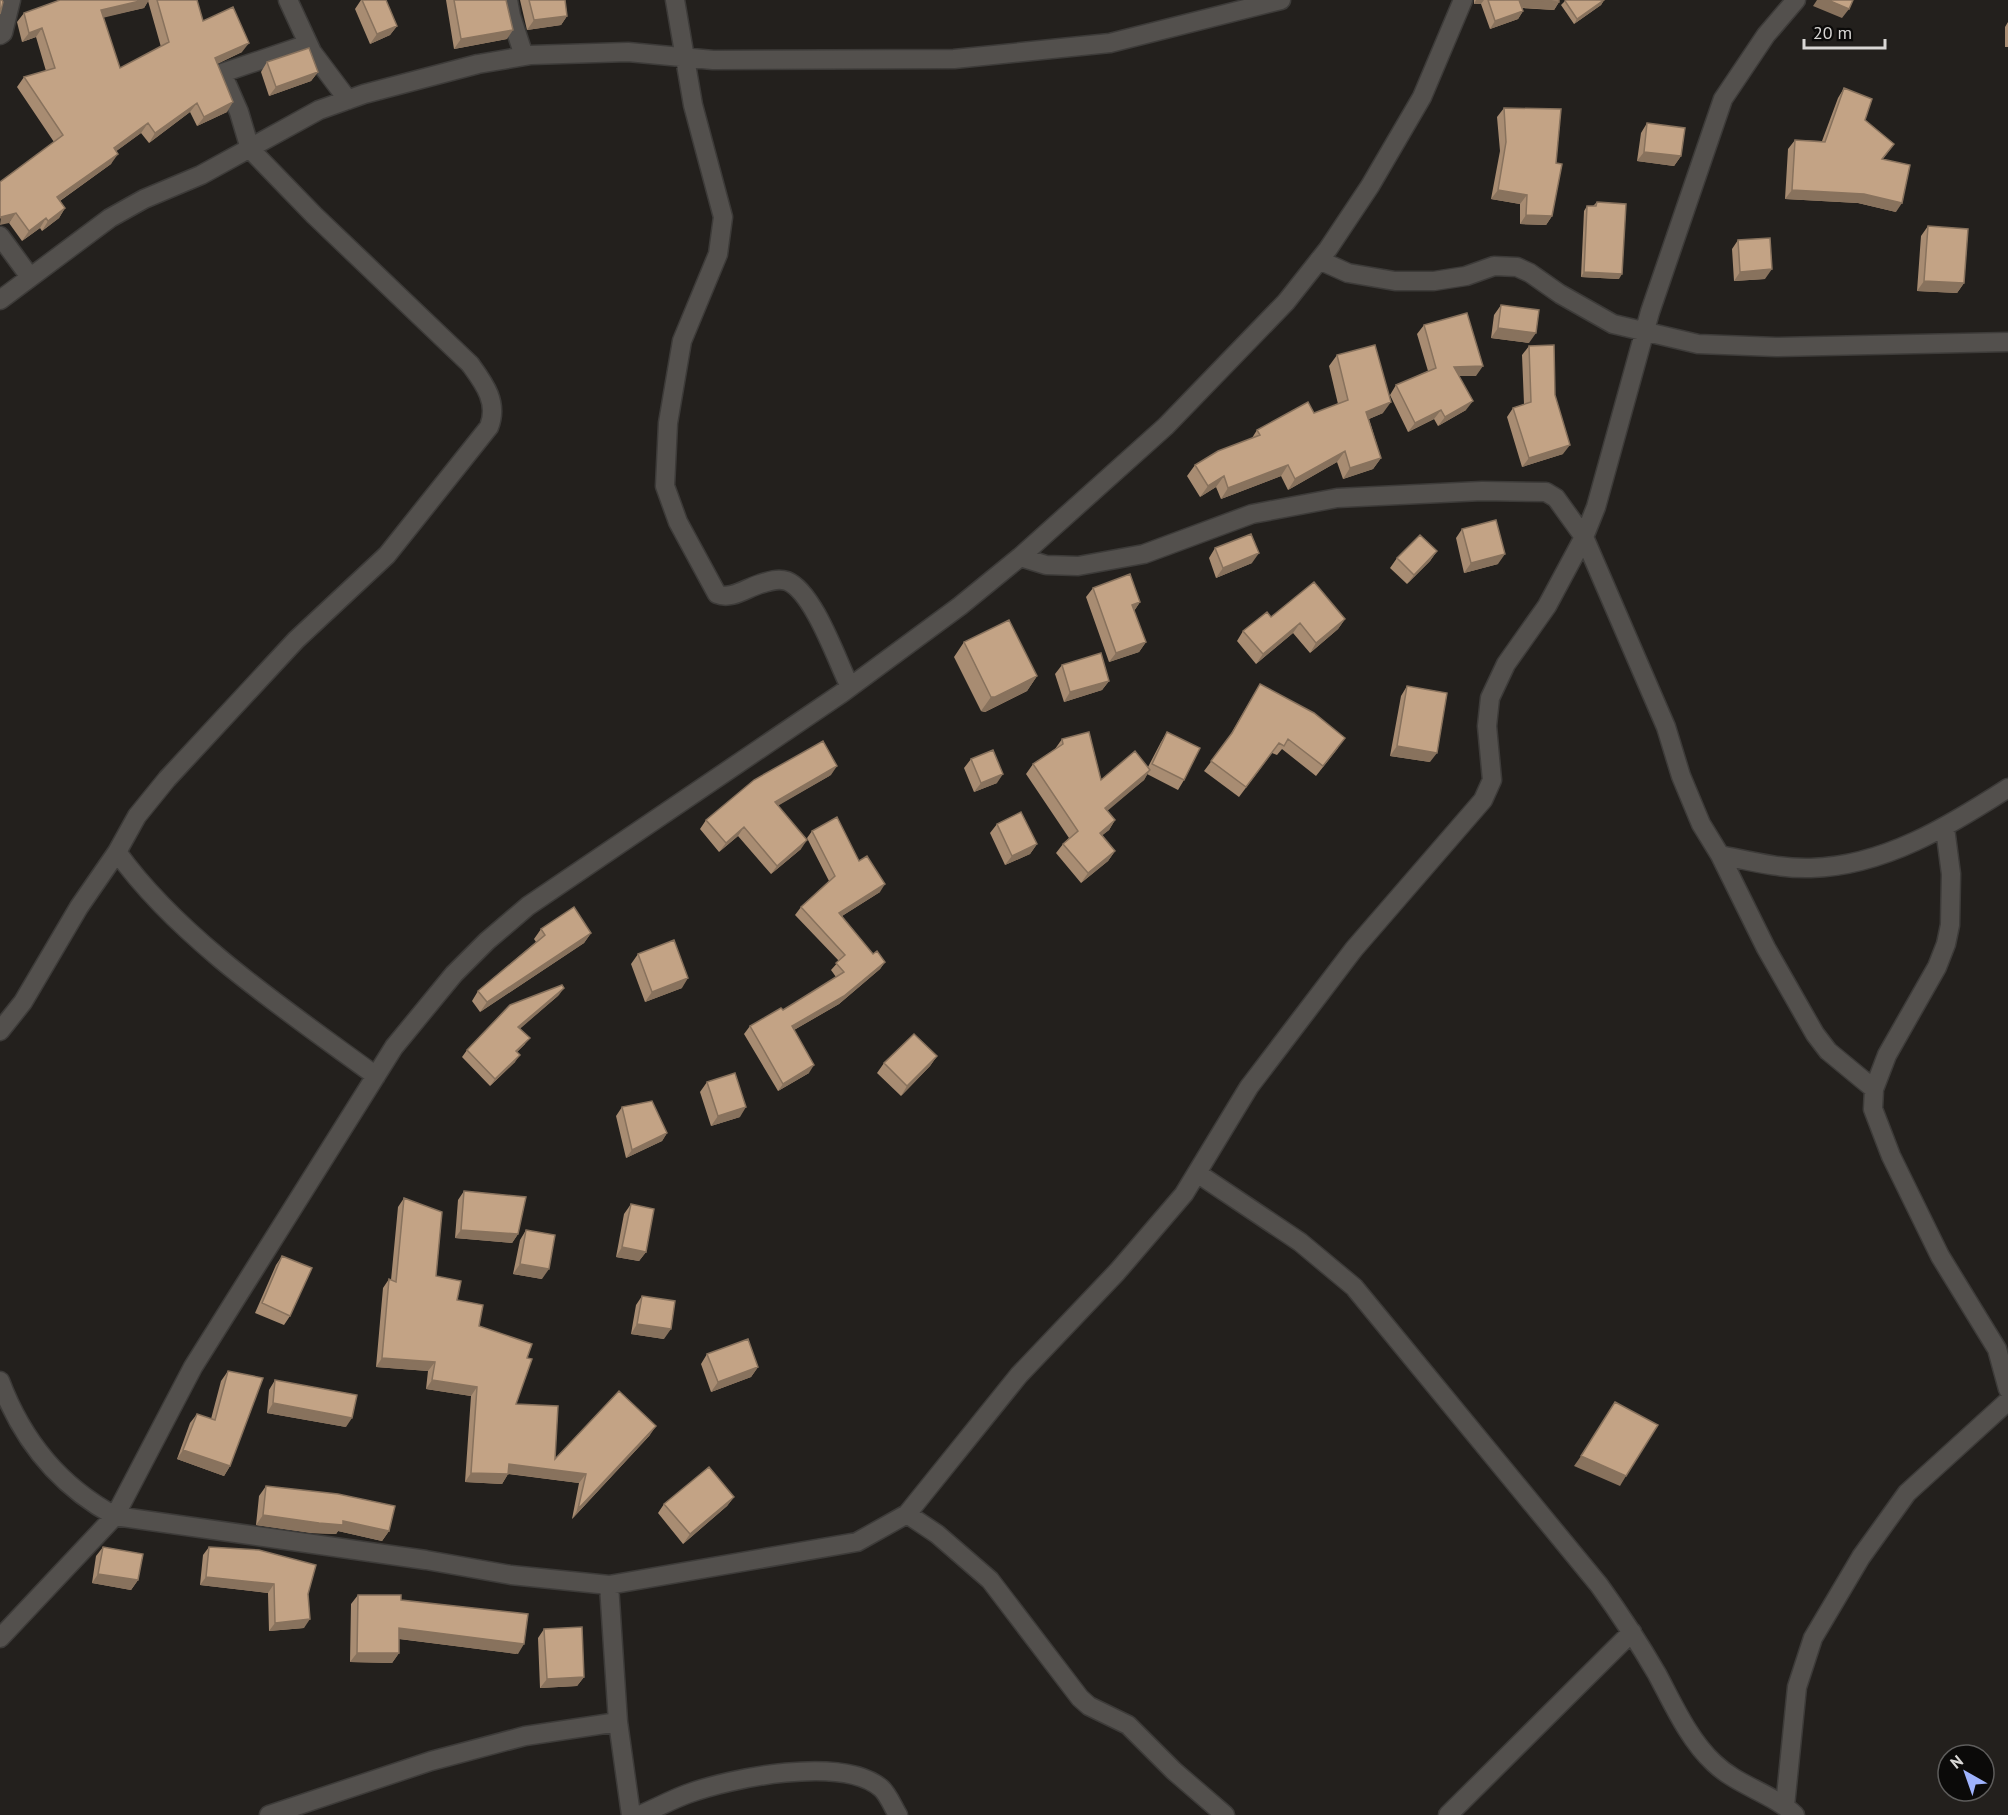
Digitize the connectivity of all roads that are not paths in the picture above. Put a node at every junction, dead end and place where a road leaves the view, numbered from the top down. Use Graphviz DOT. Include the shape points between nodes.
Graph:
graph roads {
  1 [pos="288,0"];
  2 [pos="508,0"];
  3 [pos="675,0"];
  4 [pos="1281,0"];
  5 [pos="1463,0"];
  6 [pos="1796,0"];
  7 [pos="15,2"];
  8 [pos="0,35"];
  9 [pos="308,44"];
  10 [pos="524,56"];
  11 [pos="683,57"];
  12 [pos="348,100"];
  13 [pos="250,149"];
  14 [pos="0,236"];
  15 [pos="1319,260"];
  16 [pos="30,277"];
  17 [pos="0,300"];
  18 [pos="1645,332"];
  19 [pos="2008,342"];
  20 [pos="1584,537"];
  21 [pos="1020,557"];
  22 [pos="850,687"];
  23 [pos="2008,788"];
  24 [pos="1946,828"];
  25 [pos="117,852"];
  26 [pos="1720,855"];
  27 [pos="0,1031"];
  28 [pos="376,1076"];
  29 [pos="1874,1089"];
  30 [pos="1197,1173"];
  31 [pos="0,1381"];
  32 [pos="2008,1389"];
  33 [pos="2008,1401"];
  34 [pos="907,1514"];
  35 [pos="115,1516"];
  36 [pos="609,1585"];
  37 [pos="1632,1632"];
  38 [pos="0,1638"];
  39 [pos="618,1722"];
  40 [pos="1790,1810"];
  41 [pos="268,1815"];
  42 [pos="631,1815"];
  43 [pos="640,1815"];
  44 [pos="898,1815"];
  45 [pos="1225,1815"];
  46 [pos="1448,1815"];
  1 -- 9 [label="street"];
  2 -- 10 [label="street"];
  3 -- 11 [label="street"];
  4 -- 11 [label="street" via="1110,43 1030,53 954,59"];
  5 -- 15 [label="street" via="1422,97 1370,186"];
  6 -- 18 [label="street" via="1766,34 1723,99"];
  7 -- 8 [label="street"];
  9 -- 12 [label="street"];
  9 -- 13 [label="street" via="222,73"];
  10 -- 11 [label="street" via="628,52"];
  10 -- 12 [label="street" via="478,64"];
  11 -- 22 [label="street" via="723,217 718,254 682,341 668,423 665,486 678,522 717,594 733,596 772,580 785,580 795,586 814,612"];
  12 -- 13 [label="street" via="319,110"];
  13 -- 16 [label="street" via="110,218"];
  13 -- 25 [label="street" via="470,363 488,388 493,417 387,555 296,640 202,739 138,816"];
  14 -- 16 [label="street"];
  15 -- 18 [label="street" via="1348,273 1395,282 1466,276 1494,266 1517,267 1613,324"];
  15 -- 21 [label="street" via="1286,302 1166,426"];
  16 -- 17 [label="street"];
  18 -- 19 [label="street" via="1698,345"];
  18 -- 20 [label="street"];
  20 -- 21 [label="street" via="1567,510 1546,492 1482,491 1337,498 1252,514 1144,554 1078,566 1046,565"];
  20 -- 26 [label="street" via="1666,727 1701,824"];
  20 -- 30 [label="street" via="1547,606 1506,664 1490,698 1486,726 1492,780 1483,800 1354,949 1249,1087"];
  21 -- 22 [label="street"];
  22 -- 28 [label="street" via="528,906 454,974 421,1012"];
  23 -- 24 [label="street"];
  24 -- 26 [label="street" via="1862,862 1811,868"];
  24 -- 29 [label="street" via="1952,874 1946,944 1887,1055"];
  25 -- 27 [label="street" via="23,1002"];
  25 -- 28 [label="street" via="139,883 208,948"];
  26 -- 29 [label="street" via="1815,1034 1846,1069"];
  28 -- 35 [label="street" via="193,1367"];
  29 -- 32 [label="street" via="1873,1109 1891,1156 1940,1256 1997,1349"];
  30 -- 34 [label="street" via="1184,1194 1117,1272 1019,1375"];
  30 -- 37 [label="street" via="1300,1242 1354,1287 1599,1585"];
  31 -- 35 [label="street" via="35,1449 88,1502"];
  33 -- 40 [label="street" via="1907,1493 1861,1557 1813,1638 1797,1687"];
  34 -- 36 [label="street" via="857,1542"];
  34 -- 45 [label="street" via="937,1534 990,1580 1080,1698 1128,1725"];
  35 -- 36 [label="street" via="511,1575"];
  35 -- 38 [label="street"];
  36 -- 39 [label="street"];
  37 -- 40 [label="street" via="1713,1763"];
  37 -- 46 [label="street"];
  39 -- 41 [label="street" via="525,1736 442,1758"];
  39 -- 42 [label="street"];
  43 -- 44 [label="street" via="688,1794 741,1779 809,1772 844,1773 867,1779 882,1789"];
}
